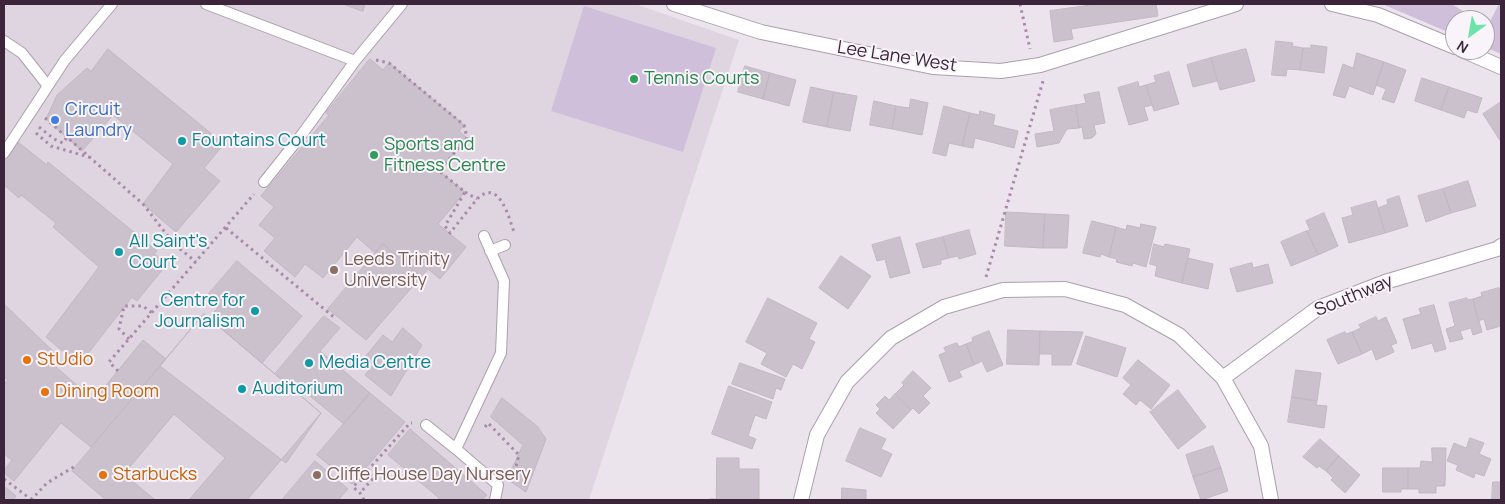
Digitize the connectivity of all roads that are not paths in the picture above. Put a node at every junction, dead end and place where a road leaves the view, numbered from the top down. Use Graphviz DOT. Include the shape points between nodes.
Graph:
graph roads {
  1 [pos="112,4"];
  2 [pos="206,4"];
  3 [pos="402,4"];
  4 [pos="674,4"];
  5 [pos="1236,4"];
  6 [pos="1332,4"];
  7 [pos="4,41"];
  8 [pos="1445,43"];
  9 [pos="1485,60"];
  10 [pos="355,61"];
  11 [pos="1501,67"];
  12 [pos="48,86"];
  13 [pos="4,153"];
  14 [pos="264,182"];
  15 [pos="484,236"];
  16 [pos="505,245"];
  17 [pos="1501,246"];
  18 [pos="490,251"];
  19 [pos="1223,378"];
  20 [pos="426,424"];
  21 [pos="456,449"];
  22 [pos="495,500"];
  23 [pos="801,500"];
  24 [pos="1271,500"];
  1 -- 12 [label="lane" via="65,60"];
  2 -- 10 [label="lane"];
  3 -- 10 [label="lane"];
  4 -- 5 [label="street, Lee Lane West" via="761,32 933,67 1001,71 1044,63"];
  6 -- 8 [label="street" via="1378,15"];
  7 -- 12 [label="lane" via="22,53"];
  9 -- 11 [label="street"];
  10 -- 14 [label="lane"];
  12 -- 13 [label="lane"];
  15 -- 18 [label="lane"];
  16 -- 18 [label="lane"];
  17 -- 19 [label="street, Southway" via="1385,282 1318,308"];
  18 -- 21 [label="lane" via="504,281 501,353"];
  19 -- 23 [label="street" via="1179,335 1125,305 1065,289 1003,290 944,307 891,338 847,382 817,435"];
  19 -- 24 [label="street" via="1261,446"];
  20 -- 21 [label="lane"];
  21 -- 22 [label="lane" via="498,486"];
}
